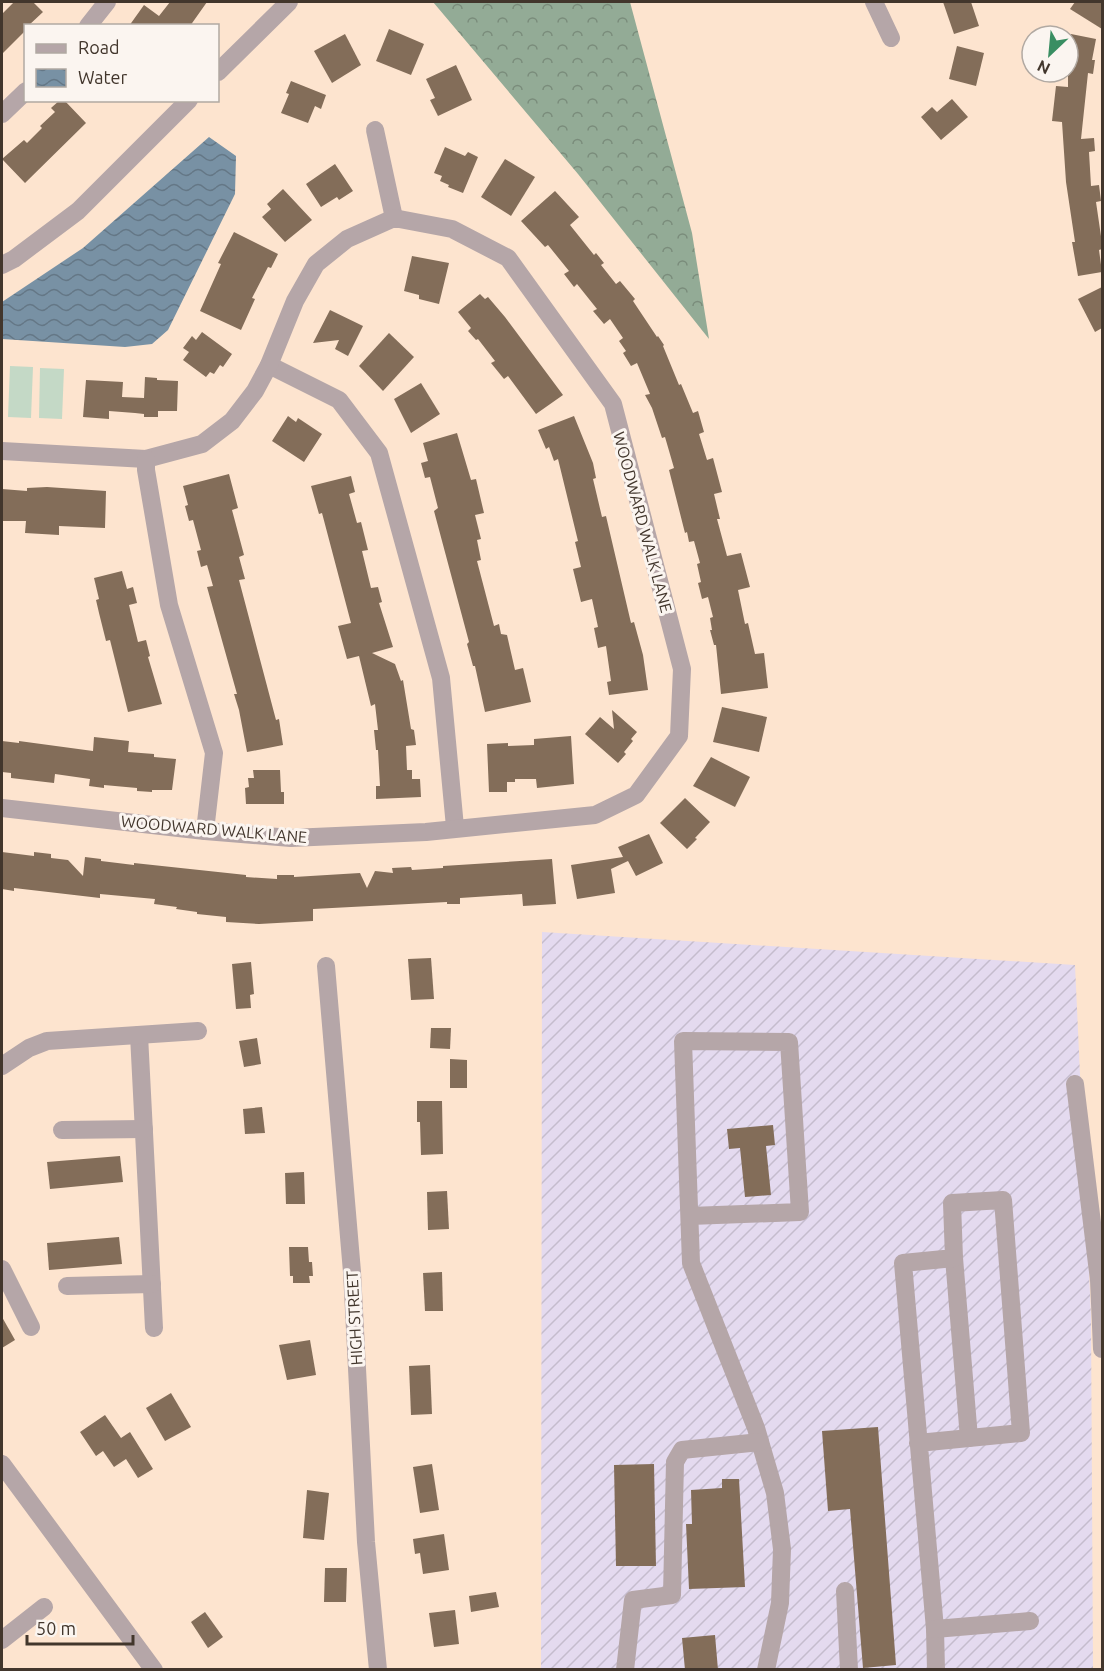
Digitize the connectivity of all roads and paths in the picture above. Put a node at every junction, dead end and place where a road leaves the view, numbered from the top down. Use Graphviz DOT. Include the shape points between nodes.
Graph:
graph roads {
  1 [pos="107,2"];
  2 [pos="288,2"];
  3 [pos="874,2"];
  4 [pos="90,24"];
  5 [pos="891,38"];
  6 [pos="219,71"];
  7 [pos="24,93"];
  8 [pos="187,102"];
  9 [pos="2,114"];
  10 [pos="375,130"];
  11 [pos="394,218"];
  12 [pos="2,265"];
  13 [pos="268,365"];
  14 [pos="2,451"];
  15 [pos="146,459"];
  16 [pos="2,808"];
  17 [pos="455,827"];
  18 [pos="205,831"];
  19 [pos="326,966"];
  20 [pos="198,1031"];
  21 [pos="139,1035"];
  22 [pos="2,1066"];
  23 [pos="1075,1083"];
  24 [pos="144,1129"];
  25 [pos="62,1130"];
  26 [pos="690,1216"];
  27 [pos="954,1258"];
  28 [pos="2,1269"];
  29 [pos="152,1284"];
  30 [pos="67,1286"];
  31 [pos="31,1327"];
  32 [pos="154,1328"];
  33 [pos="1102,1349"];
  34 [pos="969,1438"];
  35 [pos="760,1442"];
  36 [pos="918,1443"];
  37 [pos="2,1464"];
  38 [pos="845,1591"];
  39 [pos="44,1607"];
  40 [pos="1030,1621"];
  41 [pos="935,1629"];
  42 [pos="2,1640"];
  43 [pos="154,1670"];
  44 [pos="378,1670"];
  45 [pos="625,1670"];
  46 [pos="766,1670"];
  47 [pos="849,1670"];
  48 [pos="936,1670"];
  1 -- 4 [label="street"];
  2 -- 6 [label="street"];
  3 -- 5 [label="street"];
  7 -- 9 [label="street"];
  8 -- 12 [label="street" via="78,211"];
  10 -- 11 [label="street"];
  11 -- 13 [label="street" via="346,239 316,264"];
  11 -- 17 [label="street, WOODWARD WALK LANE" via="452,229 508,258 613,404 682,669 678,736 636,795 595,815"];
  13 -- 15 [label="street" via="255,391 232,421 202,444"];
  13 -- 17 [label="street" via="339,400 379,453 441,678"];
  14 -- 15 [label="street"];
  15 -- 18 [label="street" via="170,605 214,753"];
  16 -- 18 [label="street, WOODWARD WALK LANE"];
  17 -- 18 [label="street, WOODWARD WALK LANE" via="426,832 291,838"];
  19 -- 44 [label="street, HIGH STREET" via="352,1272 366,1542"];
  20 -- 21 [label="street"];
  21 -- 22 [label="street" via="47,1041"];
  21 -- 24 [label="street"];
  23 -- 33 [label="street" via="1099,1280"];
  24 -- 25 [label="street"];
  24 -- 29 [label="street"];
  26 -- 26 [label="street" via="683,1041 789,1042 800,1212"];
  26 -- 35 [label="street" via="691,1263"];
  27 -- 34 [label="street"];
  27 -- 34 [label="street" via="952,1203 1003,1200 1021,1433"];
  27 -- 36 [label="street" via="903,1263"];
  28 -- 31 [label="street"];
  29 -- 30 [label="street"];
  29 -- 32 [label="street"];
  34 -- 36 [label="street"];
  35 -- 45 [label="street" via="682,1450 675,1462 672,1595 633,1600"];
  35 -- 46 [label="street" via="775,1492 782,1549 780,1603"];
  36 -- 41 [label="street"];
  37 -- 43 [label="street"];
  38 -- 47 [label="street"];
  39 -- 42 [label="street"];
  40 -- 41 [label="street"];
  41 -- 48 [label="street"];
}
